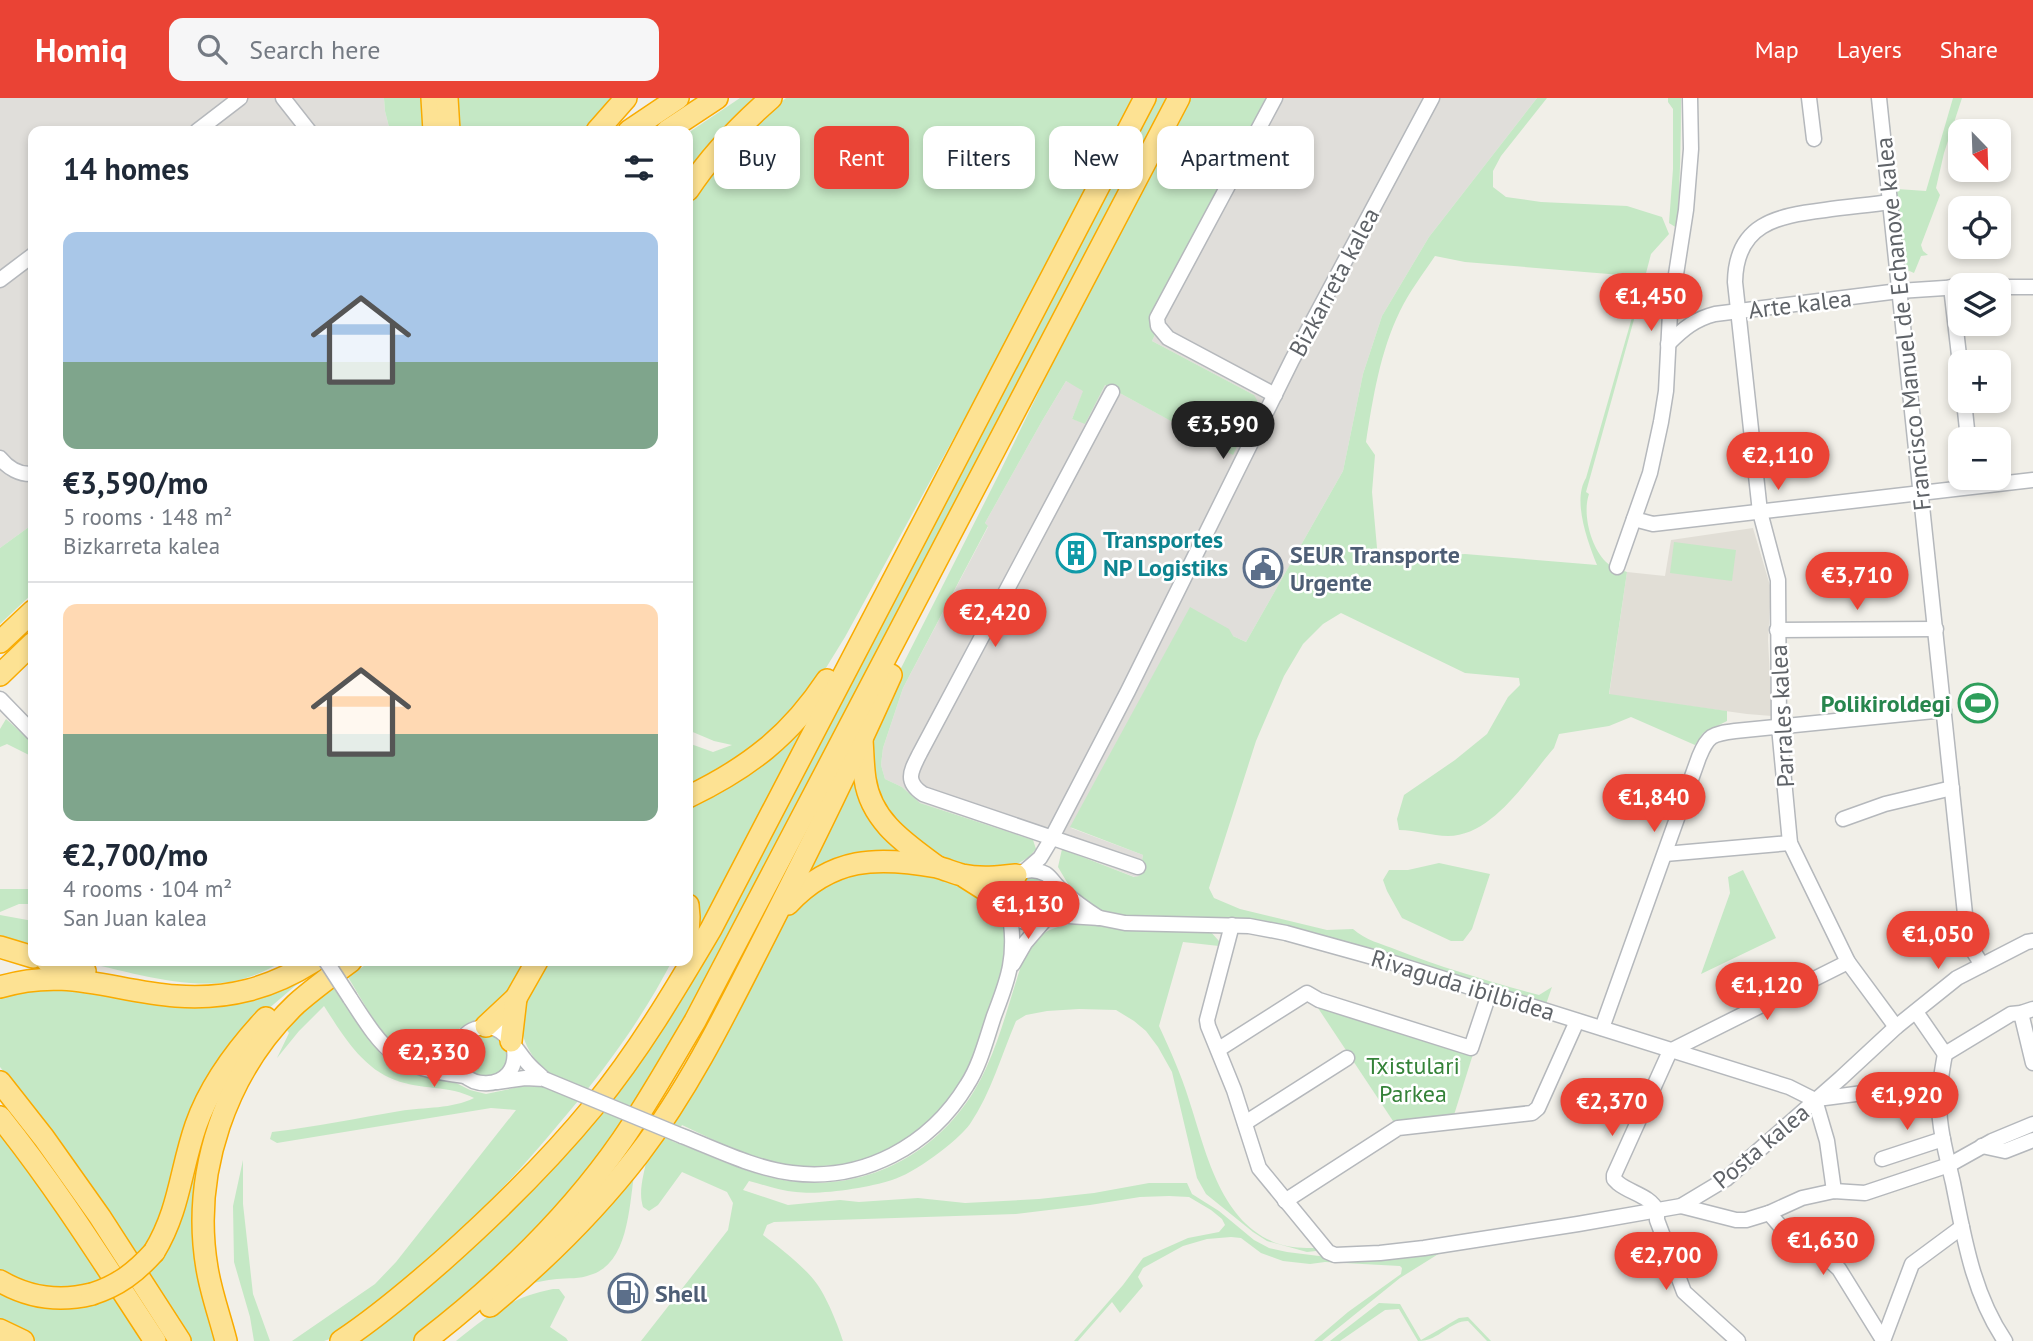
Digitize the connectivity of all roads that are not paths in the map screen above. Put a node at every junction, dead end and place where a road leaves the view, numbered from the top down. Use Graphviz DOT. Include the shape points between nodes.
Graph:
graph roads {
  1 [pos="240,98"];
  2 [pos="283,98"];
  3 [pos="432,98"];
  4 [pos="447,98"];
  5 [pos="625,98"];
  6 [pos="678,98"];
  7 [pos="717,98"];
  8 [pos="771,98"];
  9 [pos="1145,98"];
  10 [pos="1179,98"];
  11 [pos="1275,98"];
  12 [pos="1432,98"];
  13 [pos="1689,98"];
  14 [pos="1809,98"];
  15 [pos="1879,98"];
  16 [pos="204,126"];
  17 [pos="305,126"];
  18 [pos="434,126"];
  19 [pos="449,126"];
  20 [pos="601,126"];
  21 [pos="636,126"];
  22 [pos="675,126"];
  23 [pos="1814,139"];
  24 [pos="693,182"];
  25 [pos="1890,202"];
  26 [pos="28,259"];
  27 [pos="0,280"];
  28 [pos="2011,287"];
  29 [pos="2033,287"];
  30 [pos="1948,288"];
  31 [pos="1899,291"];
  32 [pos="1738,311"];
  33 [pos="1668,344"];
  34 [pos="1046,351"];
  35 [pos="1112,392"];
  36 [pos="1275,395"];
  37 [pos="0,458"];
  38 [pos="28,474"];
  39 [pos="2033,480"];
  40 [pos="2011,481"];
  41 [pos="1948,487"];
  42 [pos="1921,493"];
  43 [pos="1760,512"];
  44 [pos="1634,519"];
  45 [pos="1617,567"];
  46 [pos="28,616"];
  47 [pos="1936,629"];
  48 [pos="1777,630"];
  49 [pos="865,631"];
  50 [pos="0,642"];
  51 [pos="28,648"];
  52 [pos="0,675"];
  53 [pos="1,699"];
  54 [pos="1944,710"];
  55 [pos="1779,727"];
  56 [pos="28,728"];
  57 [pos="862,740"];
  58 [pos="1952,789"];
  59 [pos="693,794"];
  60 [pos="1843,819"];
  61 [pos="1051,840"];
  62 [pos="1790,843"];
  63 [pos="1665,853"];
  64 [pos="938,867"];
  65 [pos="1138,867"];
  66 [pos="1021,873"];
  67 [pos="963,875"];
  68 [pos="1054,882"];
  69 [pos="1007,907"];
  70 [pos="1047,918"];
  71 [pos="1100,918"];
  72 [pos="772,922"];
  73 [pos="1232,925"];
  74 [pos="2033,941"];
  75 [pos="0,947"];
  76 [pos="28,955"];
  77 [pos="693,960"];
  78 [pos="1848,962"];
  79 [pos="1982,965"];
  80 [pos="64,966"];
  81 [pos="291,966"];
  82 [pos="304,966"];
  83 [pos="329,966"];
  84 [pos="334,966"];
  85 [pos="345,966"];
  86 [pos="534,966"];
  87 [pos="676,966"];
  88 [pos="689,966"];
  89 [pos="1010,968"];
  90 [pos="0,987"];
  91 [pos="1489,994"];
  92 [pos="516,998"];
  93 [pos="2027,1011"];
  94 [pos="1916,1012"];
  95 [pos="1577,1021"];
  96 [pos="486,1026"];
  97 [pos="1896,1027"];
  98 [pos="1602,1028"];
  99 [pos="650,1030"];
  100 [pos="512,1042"];
  101 [pos="459,1045"];
  102 [pos="1219,1049"];
  103 [pos="1670,1051"];
  104 [pos="1945,1054"];
  105 [pos="1347,1058"];
  106 [pos="2033,1063"];
  107 [pos="412,1064"];
  108 [pos="465,1076"];
  109 [pos="544,1079"];
  110 [pos="0,1082"];
  111 [pos="497,1082"];
  112 [pos="1940,1083"];
  113 [pos="1815,1100"];
  114 [pos="0,1116"];
  115 [pos="1245,1123"];
  116 [pos="2033,1124"];
  117 [pos="1943,1139"];
  118 [pos="2033,1140"];
  119 [pos="1982,1146"];
  120 [pos="1882,1159"];
  121 [pos="1949,1165"];
  122 [pos="1833,1191"];
  123 [pos="1285,1200"];
  124 [pos="1698,1204"];
  125 [pos="1657,1211"];
  126 [pos="1769,1213"];
  127 [pos="1962,1227"];
  128 [pos="0,1281"];
  129 [pos="0,1330"];
  130 [pos="23,1341"];
  131 [pos="155,1341"];
  132 [pos="180,1341"];
  133 [pos="226,1341"];
  134 [pos="341,1341"];
  135 [pos="425,1341"];
  136 [pos="444,1341"];
  137 [pos="1738,1341"];
  138 [pos="1883,1341"];
  139 [pos="2005,1341"];
  1 -- 16 [label="street"];
  2 -- 17 [label="street"];
  3 -- 18 [label="highway"];
  4 -- 19 [label="highway"];
  5 -- 20 [label="highway"];
  6 -- 21 [label="highway"];
  7 -- 22 [label="highway"];
  8 -- 24 [label="highway" via="739,127"];
  9 -- 49 [label="highway"];
  10 -- 34 [label="highway"];
  11 -- 36 [label="street" via="1157,318 1157,326 1168,338"];
  12 -- 36 [label="street, Bizkarreta kalea"];
  13 -- 33 [label="street" via="1686,210"];
  14 -- 23 [label="street"];
  15 -- 25 [label="street, Francisco Manuel de Echanove kalea"];
  25 -- 31 [label="street, Francisco Manuel de Echanove kalea"];
  25 -- 32 [label="street, Parrales kalea" via="1792,214 1757,228 1735,268"];
  26 -- 27 [label="street"];
  28 -- 29 [label="street"];
  30 -- 31 [label="street, Arte kalea"];
  31 -- 32 [label="street, Arte kalea"];
  31 -- 42 [label="street, Francisco Manuel de Echanove kalea"];
  32 -- 33 [label="street, Arte kalea" via="1694,321"];
  32 -- 43 [label="street, Parrales kalea"];
  33 -- 44 [label="street" via="1661,422"];
  34 -- 57 [label="highway" via="1026,406 935,580"];
  34 -- 135 [label="highway" via="655,1090 592,1179 540,1240 495,1285"];
  35 -- 61 [label="street" via="911,771 915,788 923,794"];
  36 -- 61 [label="street, Bizkarreta kalea"];
  37 -- 38 [label="street"];
  39 -- 40 [label="street"];
  41 -- 42 [label="street"];
  42 -- 43 [label="street"];
  42 -- 47 [label="street, Francisco Manuel de Echanove kalea"];
  43 -- 44 [label="street" via="1653,524"];
  43 -- 48 [label="street, Parrales kalea" via="1778,580"];
  44 -- 45 [label="street"];
  46 -- 50 [label="highway"];
  47 -- 48 [label="street"];
  47 -- 54 [label="street, Francisco Manuel de Echanove kalea"];
  48 -- 55 [label="street, Parrales kalea"];
  49 -- 59 [label="highway" via="813,701 773,744 748,764"];
  49 -- 77 [label="highway"];
  51 -- 52 [label="highway"];
  53 -- 56 [label="street"];
  54 -- 55 [label="street"];
  54 -- 58 [label="street, Francisco Manuel de Echanove kalea"];
  55 -- 62 [label="street, Parrales kalea"];
  55 -- 63 [label="street" via="1721,733 1706,741"];
  57 -- 64 [label="highway" via="865,781 880,817 904,843"];
  57 -- 72 [label="highway"];
  58 -- 60 [label="street"];
  58 -- 79 [label="street, Francisco Manuel de Echanove kalea" via="1967,933"];
  61 -- 65 [label="street"];
  61 -- 66 [label="street, Bizkarreta kalea" via="1040,858"];
  61 -- 68 [label="street" via="1047,859"];
  62 -- 63 [label="street"];
  62 -- 78 [label="street, Parrales kalea"];
  63 -- 98 [label="street"];
  64 -- 67 [label="highway"];
  64 -- 72 [label="highway" via="875,860 855,863 803,889"];
  66 -- 67 [label="highway"];
  66 -- 68 [label="street" via="1044,872"];
  66 -- 69 [label="street" via="1007,888"];
  67 -- 69 [label="highway"];
  68 -- 70 [label="street" via="1059,896"];
  68 -- 71 [label="street"];
  69 -- 70 [label="street" via="1024,923"];
  69 -- 89 [label="street"];
  70 -- 71 [label="street, Rivaguda ibilbidea"];
  70 -- 89 [label="street"];
  71 -- 73 [label="street, Rivaguda ibilbidea" via="1125,923"];
  72 -- 136 [label="highway" via="699,1062 639,1155 522,1280"];
  73 -- 91 [label="street, Rivaguda ibilbidea" via="1297,936"];
  73 -- 102 [label="street" via="1207,1020"];
  74 -- 79 [label="street, Posta kalea"];
  75 -- 76 [label="highway"];
  78 -- 97 [label="street, Parrales kalea"];
  78 -- 103 [label="street"];
  79 -- 94 [label="street, Posta kalea" via="1957,978"];
  80 -- 81 [label="highway" via="131,980 216,989 274,975"];
  82 -- 90 [label="highway" via="247,992 212,997 60,979"];
  83 -- 107 [label="street, bridge" via="390,1052"];
  84 -- 128 [label="highway, bridge" via="268,1015 226,1067 196,1126 166,1233 139,1268 109,1289 73,1299 27,1293"];
  85 -- 133 [label="highway" via="295,1005 262,1043 239,1078 220,1122 204,1191 203,1236"];
  86 -- 92 [label="highway"];
  87 -- 99 [label="highway"];
  88 -- 99 [label="highway"];
  89 -- 109 [label="street, bridge" via="967,1085 914,1143 870,1166 821,1175 758,1166"];
  91 -- 95 [label="street, Rivaguda ibilbidea"];
  91 -- 102 [label="street" via="1471,1048 1307,993"];
  92 -- 96 [label="highway"];
  92 -- 100 [label="highway"];
  93 -- 104 [label="street" via="2011,1014"];
  93 -- 106 [label="street"];
  94 -- 97 [label="street, Posta kalea"];
  94 -- 104 [label="street"];
  95 -- 98 [label="street, Rivaguda ibilbidea"];
  95 -- 123 [label="street" via="1532,1113 1398,1128"];
  96 -- 100 [label="street" via="502,1031"];
  96 -- 101 [label="street" via="470,1031"];
  97 -- 113 [label="street, Posta kalea"];
  98 -- 103 [label="street, Rivaguda ibilbidea"];
  99 -- 134 [label="highway" via="595,1105 487,1220"];
  100 -- 109 [label="street"];
  100 -- 111 [label="street" via="511,1070"];
  101 -- 107 [label="street"];
  101 -- 108 [label="street" via="457,1061"];
  102 -- 115 [label="street"];
  103 -- 113 [label="street, Rivaguda ibilbidea" via="1789,1087"];
  103 -- 125 [label="street" via="1614,1175 1618,1184 1650,1201"];
  104 -- 112 [label="street"];
  105 -- 115 [label="street"];
  107 -- 108 [label="street"];
  108 -- 111 [label="street" via="480,1084"];
  109 -- 111 [label="street"];
  110 -- 132 [label="highway" via="100,1217"];
  112 -- 113 [label="street"];
  112 -- 117 [label="street"];
  113 -- 122 [label="street" via="1827,1141"];
  113 -- 124 [label="street, Posta kalea"];
  114 -- 131 [label="highway" via="76,1220"];
  115 -- 123 [label="street" via="1259,1168"];
  116 -- 119 [label="street"];
  117 -- 120 [label="street"];
  117 -- 121 [label="street"];
  118 -- 119 [label="street" via="2005,1151"];
  119 -- 121 [label="street"];
  121 -- 122 [label="street" via="1866,1193"];
  121 -- 127 [label="street"];
  122 -- 126 [label="street"];
  123 -- 125 [label="street" via="1335,1255 1424,1248"];
  124 -- 125 [label="street"];
  124 -- 126 [label="street" via="1736,1220"];
  125 -- 137 [label="street" via="1685,1292"];
  126 -- 138 [label="street" via="1797,1240 1816,1248 1839,1269"];
  127 -- 138 [label="street" via="1912,1264"];
  127 -- 139 [label="street" via="1974,1280"];
  129 -- 130 [label="highway"];
}
